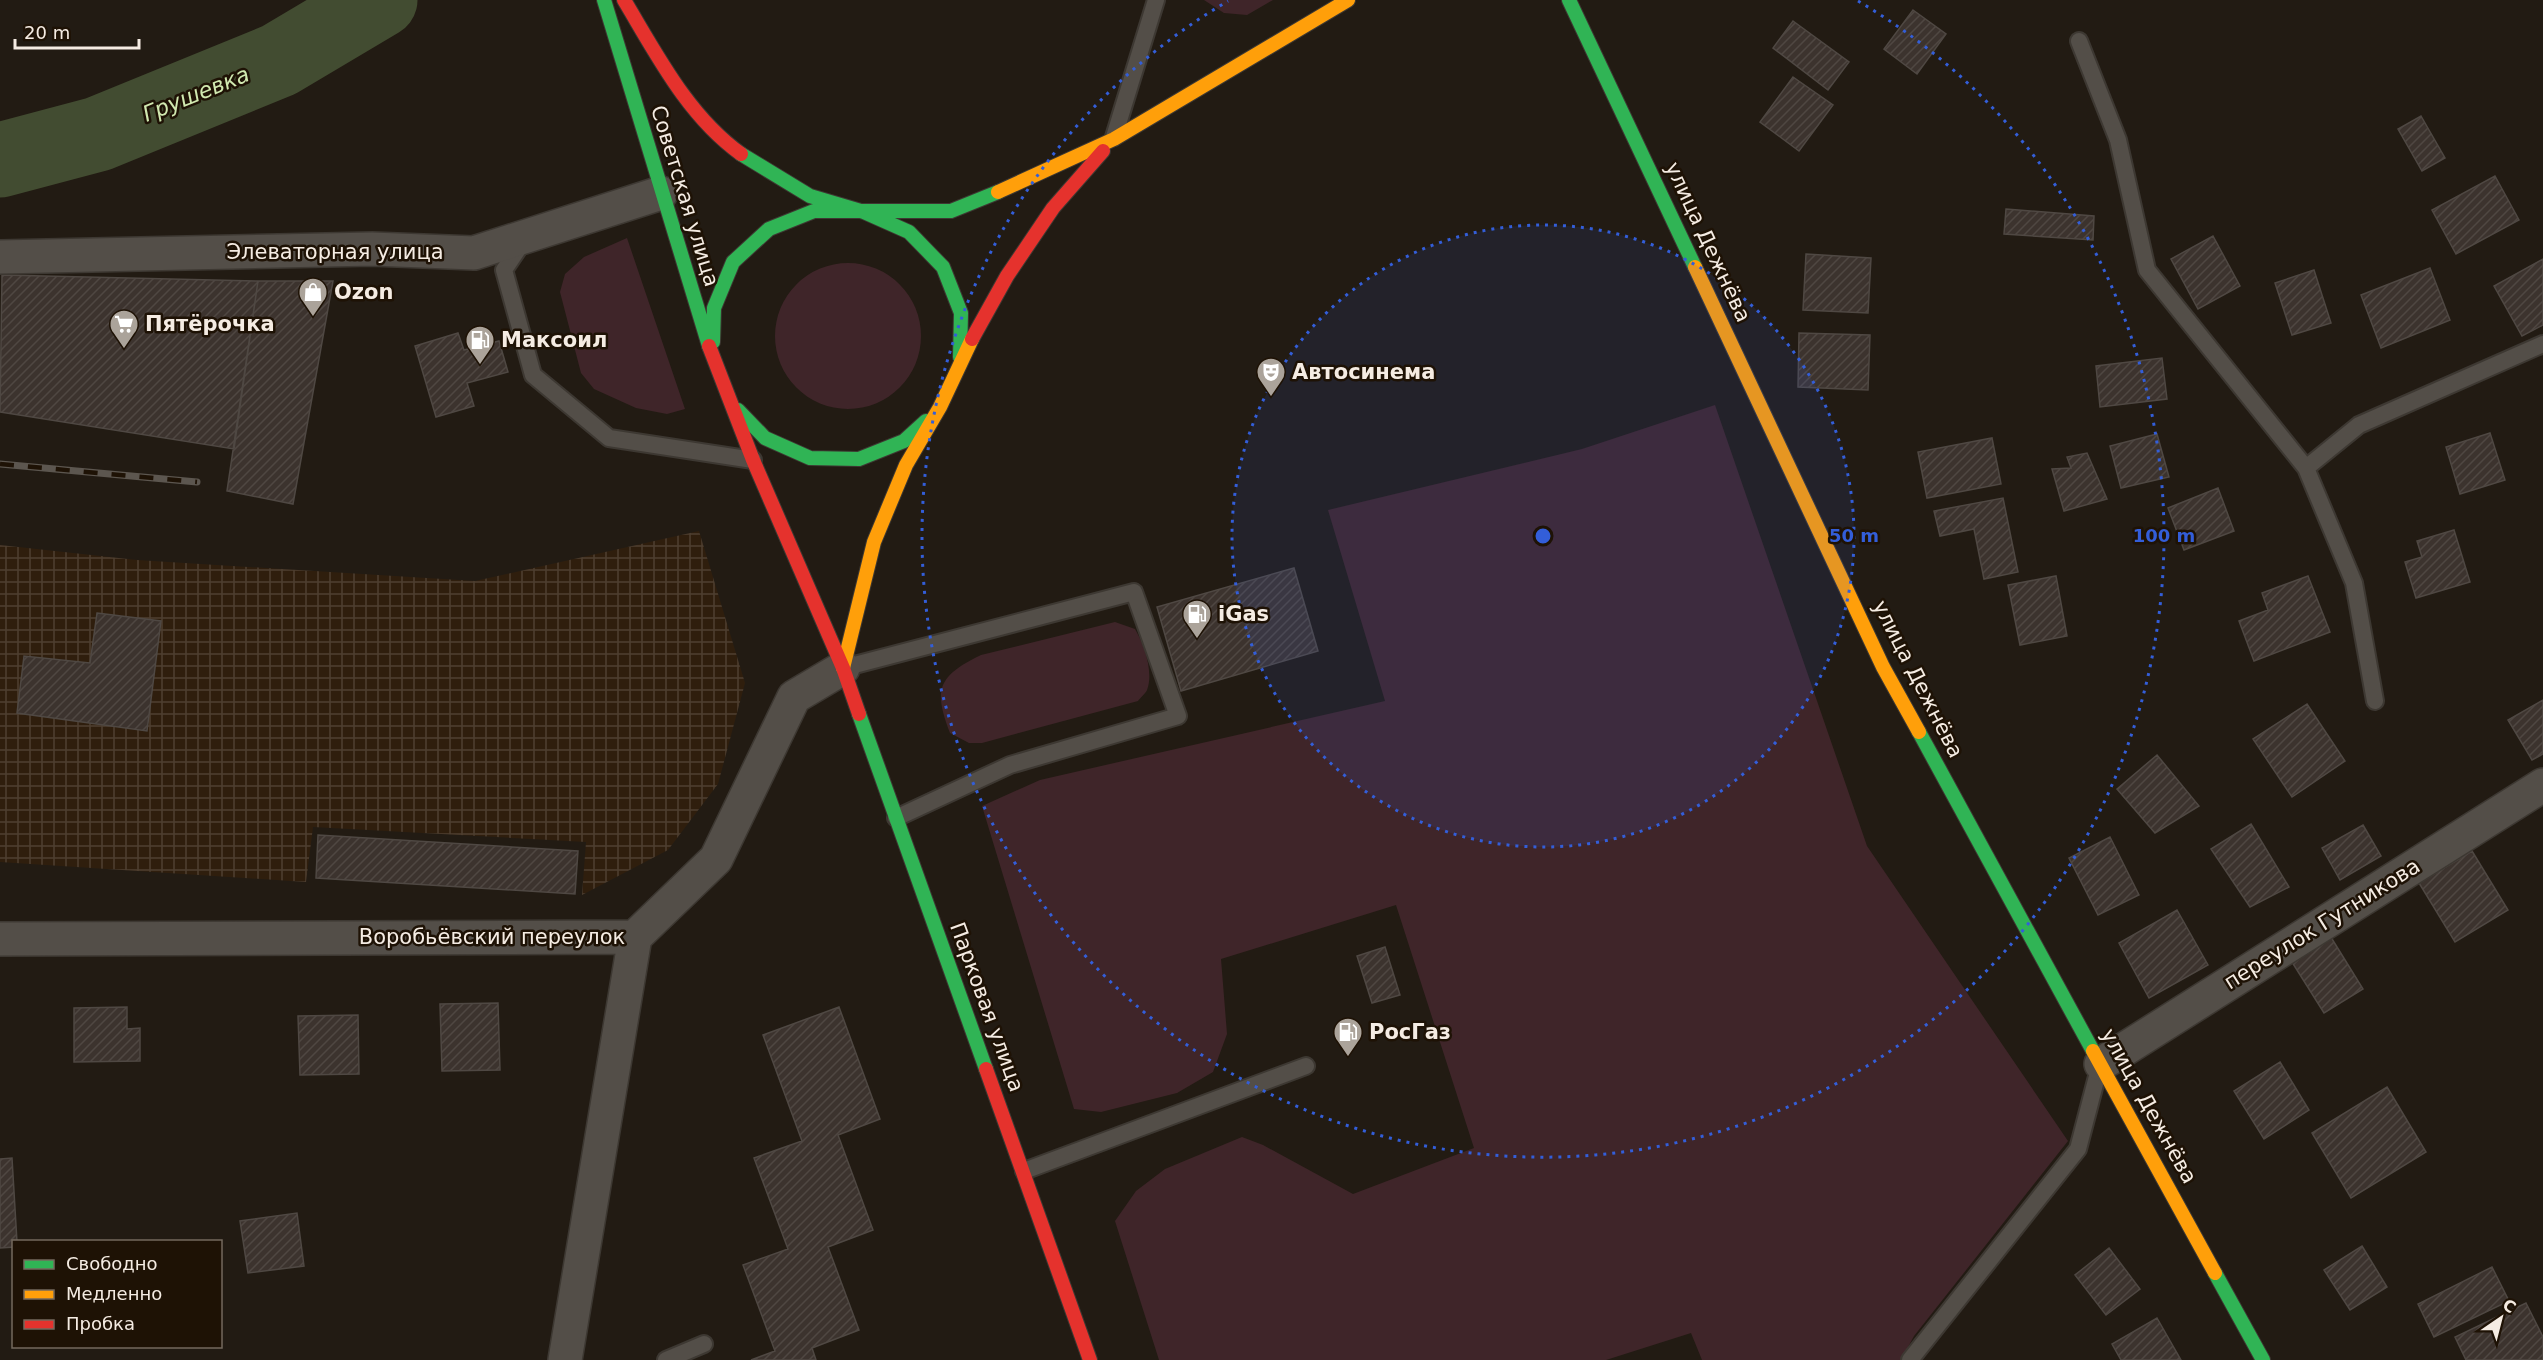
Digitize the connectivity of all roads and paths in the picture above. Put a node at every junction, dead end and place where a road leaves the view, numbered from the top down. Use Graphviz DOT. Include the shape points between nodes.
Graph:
graph roads {
  1 [pos="604,0"];
  2 [pos="624,0"];
  3 [pos="1156,0"];
  4 [pos="1348,0"];
  5 [pos="1569,0"];
  6 [pos="2079,41"];
  7 [pos="1114,139"];
  8 [pos="661,193"];
  9 [pos="864,212"];
  10 [pos="527,236"];
  11 [pos="0,257"];
  12 [pos="2543,344"];
  13 [pos="712,357"];
  14 [pos="960,362"];
  15 [pos="730,402"];
  16 [pos="940,407"];
  17 [pos="753,460"];
  18 [pos="2306,468"];
  19 [pos="843,668"];
  20 [pos="2375,701"];
  21 [pos="2543,785"];
  22 [pos="897,818"];
  23 [pos="635,937"];
  24 [pos="0,939"];
  25 [pos="2101,1064"];
  26 [pos="1306,1066"];
  27 [pos="1024,1171"];
  28 [pos="704,1344"];
  29 [pos="565,1360"];
  30 [pos="666,1360"];
  31 [pos="1090,1360"];
  32 [pos="1910,1360"];
  33 [pos="2263,1360"];
  1 -- 8 [label="main road, Советская улица"];
  2 -- 9 [label="main road, Советская улица" via="673,81 705,122 739,153 810,195"];
  3 -- 7 [label="lane"];
  4 -- 7 [label="main road"];
  5 -- 25 [label="main road, улица Дежнёва" via="1883,667"];
  6 -- 18 [label="lane" via="2118,140 2147,270"];
  7 -- 9 [label="main road" via="1022,183 951,211"];
  7 -- 14 [label="main road" via="1053,208 1007,276"];
  8 -- 10 [label="street, Элеваторная улица"];
  8 -- 13 [label="main road, Советская улица"];
  9 -- 13 [label="main road" via="814,211 769,228 733,262 714,308"];
  9 -- 14 [label="main road" via="909,232 943,267 961,313"];
  10 -- 11 [label="street, Элеваторная улица" via="474,253 372,249"];
  10 -- 17 [label="lane" via="504,270 533,375 609,438"];
  12 -- 18 [label="lane" via="2359,425"];
  13 -- 15 [label="main road, Советская улица"];
  14 -- 16 [label="main road"];
  15 -- 16 [label="main road" via="765,438 810,458 859,459 904,441"];
  15 -- 17 [label="main road, Советская улица"];
  16 -- 19 [label="main road" via="906,465 874,542"];
  17 -- 19 [label="main road, Парковая улица"];
  18 -- 20 [label="lane" via="2354,583"];
  19 -- 22 [label="main road, Парковая улица"];
  19 -- 22 [label="lane" via="1134,592 1178,716 1010,765"];
  19 -- 23 [label="street, Воробьёвский переулок" via="794,697 717,859"];
  21 -- 25 [label="street, переулок Гутникова"];
  22 -- 27 [label="main road, Парковая улица"];
  23 -- 24 [label="street, Воробьёвский переулок"];
  23 -- 29 [label="street"];
  25 -- 32 [label="lane" via="2078,1149"];
  25 -- 33 [label="main road, улица Дежнёва"];
  26 -- 27 [label="lane"];
  27 -- 31 [label="main road, Парковая улица"];
  28 -- 30 [label="lane"];
}
